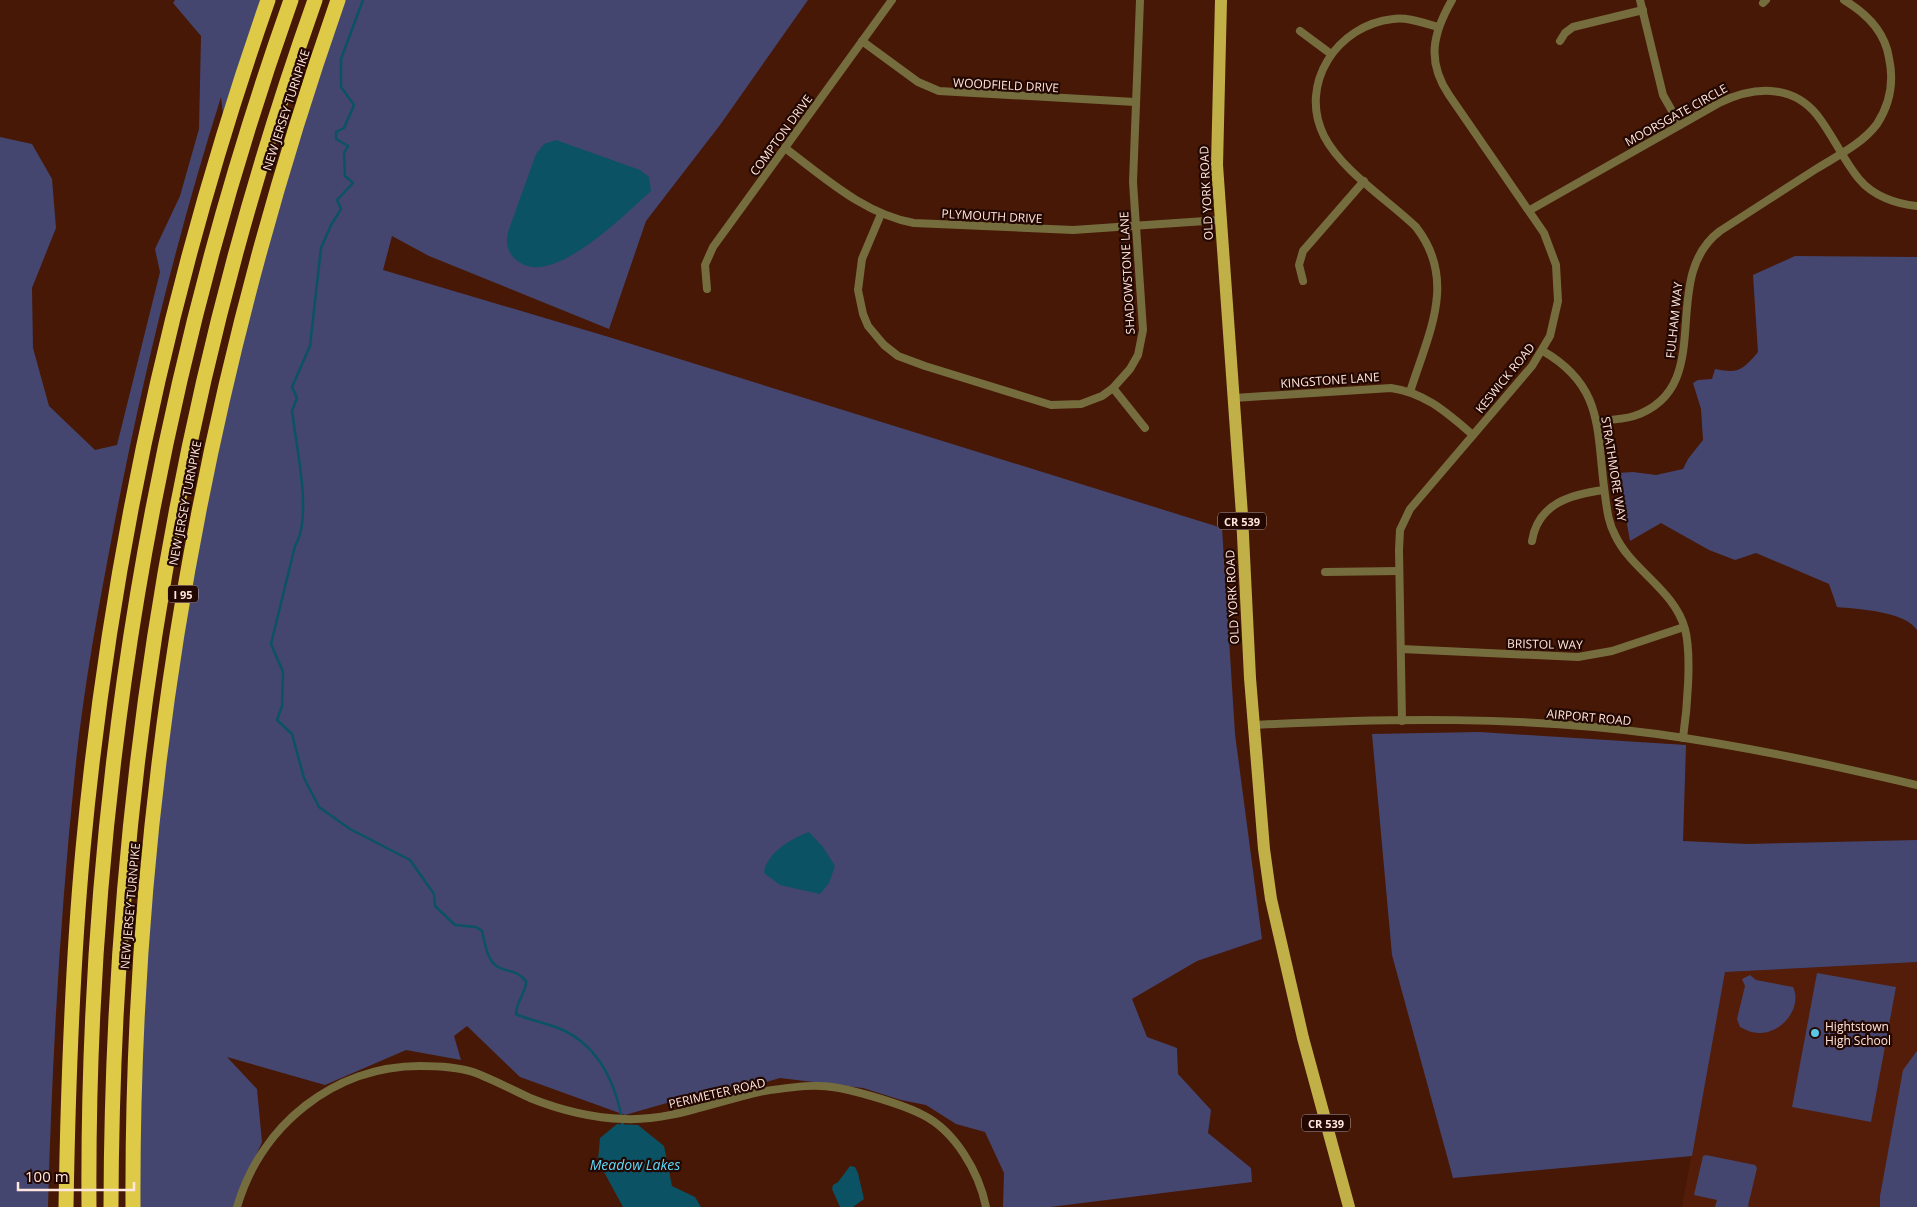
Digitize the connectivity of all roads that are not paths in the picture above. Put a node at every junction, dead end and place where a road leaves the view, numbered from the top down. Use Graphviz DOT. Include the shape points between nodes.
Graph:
graph roads {
  1 [pos="268,0"];
  2 [pos="291,0"];
  3 [pos="315,0"];
  4 [pos="338,0"];
  5 [pos="892,0"];
  6 [pos="1140,0"];
  7 [pos="1221,0"];
  8 [pos="1452,0"];
  9 [pos="1640,0"];
  10 [pos="1844,0"];
  11 [pos="1643,10"];
  12 [pos="1438,27"];
  13 [pos="1300,31"];
  14 [pos="862,41"];
  15 [pos="1560,41"];
  16 [pos="1331,54"];
  17 [pos="1135,102"];
  18 [pos="1680,125"];
  19 [pos="785,148"];
  20 [pos="1842,153"];
  21 [pos="1364,181"];
  22 [pos="1917,206"];
  23 [pos="1530,210"];
  24 [pos="881,214"];
  25 [pos="1220,220"];
  26 [pos="1136,226"];
  27 [pos="1303,281"];
  28 [pos="707,289"];
  29 [pos="1542,351"];
  30 [pos="1113,388"];
  31 [pos="1410,392"];
  32 [pos="1234,398"];
  33 [pos="1596,421"];
  34 [pos="1145,428"];
  35 [pos="1473,435"];
  36 [pos="1604,490"];
  37 [pos="1532,540"];
  38 [pos="1399,571"];
  39 [pos="1325,572"];
  40 [pos="1684,627"];
  41 [pos="1401,649"];
  42 [pos="1402,722"];
  43 [pos="1254,725"];
  44 [pos="1683,738"];
  45 [pos="1917,785"];
  46 [pos="66,1207"];
  47 [pos="89,1207"];
  48 [pos="111,1207"];
  49 [pos="133,1207"];
  50 [pos="237,1207"];
  51 [pos="986,1207"];
  52 [pos="1349,1207"];
  1 -- 46 [label="highway" via="224,134 183,278 146,432 116,596 94,745 78,902"];
  2 -- 47 [label="highway" via="241,155 196,316 160,472 132,628 111,786 98,935 91,1049"];
  3 -- 48 [label="highway, NEW JERSEY TURNPIKE / I 95" via="274,120 231,269 194,419 163,575 140,732 123,890 114,1049"];
  4 -- 49 [label="highway, NEW JERSEY TURNPIKE / I 95" via="248,289 210,452 180,607 145,885 136,1045"];
  5 -- 14 [label="street, COMPTON DRIVE"];
  6 -- 17 [label="street, SHADOWSTONE LANE"];
  7 -- 25 [label="main road, OLD YORK ROAD / CR 539" via="1217,157"];
  8 -- 12 [label="street, KESWICK ROAD"];
  9 -- 11 [label="street"];
  10 -- 20 [label="street, FULHAM WAY" via="1865,15 1880,33 1892,77 1888,99 1877,123 1865,137"];
  11 -- 15 [label="street" via="1573,27"];
  11 -- 18 [label="street" via="1663,95"];
  12 -- 16 [label="street" via="1404,19 1383,21 1354,32"];
  12 -- 23 [label="street, KESWICK ROAD" via="1435,51 1441,81"];
  13 -- 16 [label="street"];
  14 -- 17 [label="street, WOODFIELD DRIVE" via="918,82 939,91"];
  14 -- 19 [label="street, COMPTON DRIVE"];
  16 -- 21 [label="street" via="1318,85 1318,117 1331,148"];
  17 -- 26 [label="street, SHADOWSTONE LANE" via="1133,182"];
  18 -- 20 [label="street, MOORSGATE CIRCLE" via="1739,94 1777,91 1793,96 1815,112"];
  18 -- 23 [label="street, MOORSGATE CIRCLE"];
  19 -- 24 [label="street, PLYMOUTH DRIVE" via="859,202"];
  19 -- 28 [label="street, COMPTON DRIVE" via="708,256 705,269"];
  20 -- 22 [label="street, MOORSGATE CIRCLE" via="1859,179 1875,193 1896,203"];
  20 -- 33 [label="street, FULHAM WAY" via="1709,240 1691,271 1683,356 1673,384 1662,399 1643,412"];
  21 -- 27 [label="street" via="1303,252 1299,265"];
  21 -- 31 [label="street" via="1416,227 1435,262 1438,283 1436,309"];
  23 -- 29 [label="street, KESWICK ROAD" via="1547,240 1557,275 1555,318"];
  24 -- 26 [label="street, PLYMOUTH DRIVE" via="914,223 1043,230"];
  24 -- 30 [label="street, SHADOWSTONE LANE" via="862,259 858,290 868,326 898,356 1052,405 1081,404"];
  25 -- 26 [label="street, PLYMOUTH DRIVE"];
  25 -- 32 [label="main road, OLD YORK ROAD / CR 539"];
  26 -- 30 [label="street, SHADOWSTONE LANE" via="1143,330 1138,355"];
  29 -- 33 [label="street, STRATHMORE WAY" via="1560,361 1577,377 1591,400"];
  29 -- 35 [label="street, KESWICK ROAD"];
  30 -- 34 [label="street"];
  31 -- 32 [label="street, KINGSTONE LANE" via="1378,388"];
  31 -- 35 [label="street, KINGSTONE LANE" via="1440,406"];
  32 -- 43 [label="main road, OLD YORK ROAD / CR 539"];
  33 -- 36 [label="street, STRATHMORE WAY"];
  35 -- 38 [label="street, KESWICK ROAD" via="1404,520 1399,539"];
  36 -- 37 [label="street" via="1575,494 1557,502 1538,522"];
  36 -- 40 [label="street, STRATHMORE WAY" via="1609,520 1616,537 1668,599"];
  38 -- 39 [label="street"];
  38 -- 41 [label="street, KESWICK ROAD"];
  40 -- 41 [label="street, BRISTOL WAY" via="1612,651 1578,657"];
  40 -- 44 [label="street, STRATHMORE WAY" via="1688,646"];
  41 -- 42 [label="street, KESWICK ROAD"];
  42 -- 43 [label="street, AIRPORT ROAD"];
  42 -- 44 [label="street, AIRPORT ROAD" via="1538,724"];
  43 -- 52 [label="main road, OLD YORK ROAD / CR 539" via="1267,875 1303,1038"];
  44 -- 45 [label="street, AIRPORT ROAD" via="1785,755"];
  50 -- 51 [label="street, PERIMETER ROAD" via="262,1151 287,1121 326,1090 387,1069 434,1066 472,1072 568,1111 616,1119 671,1115 760,1092 821,1086 873,1097 924,1115 948,1134 979,1182"];
}
